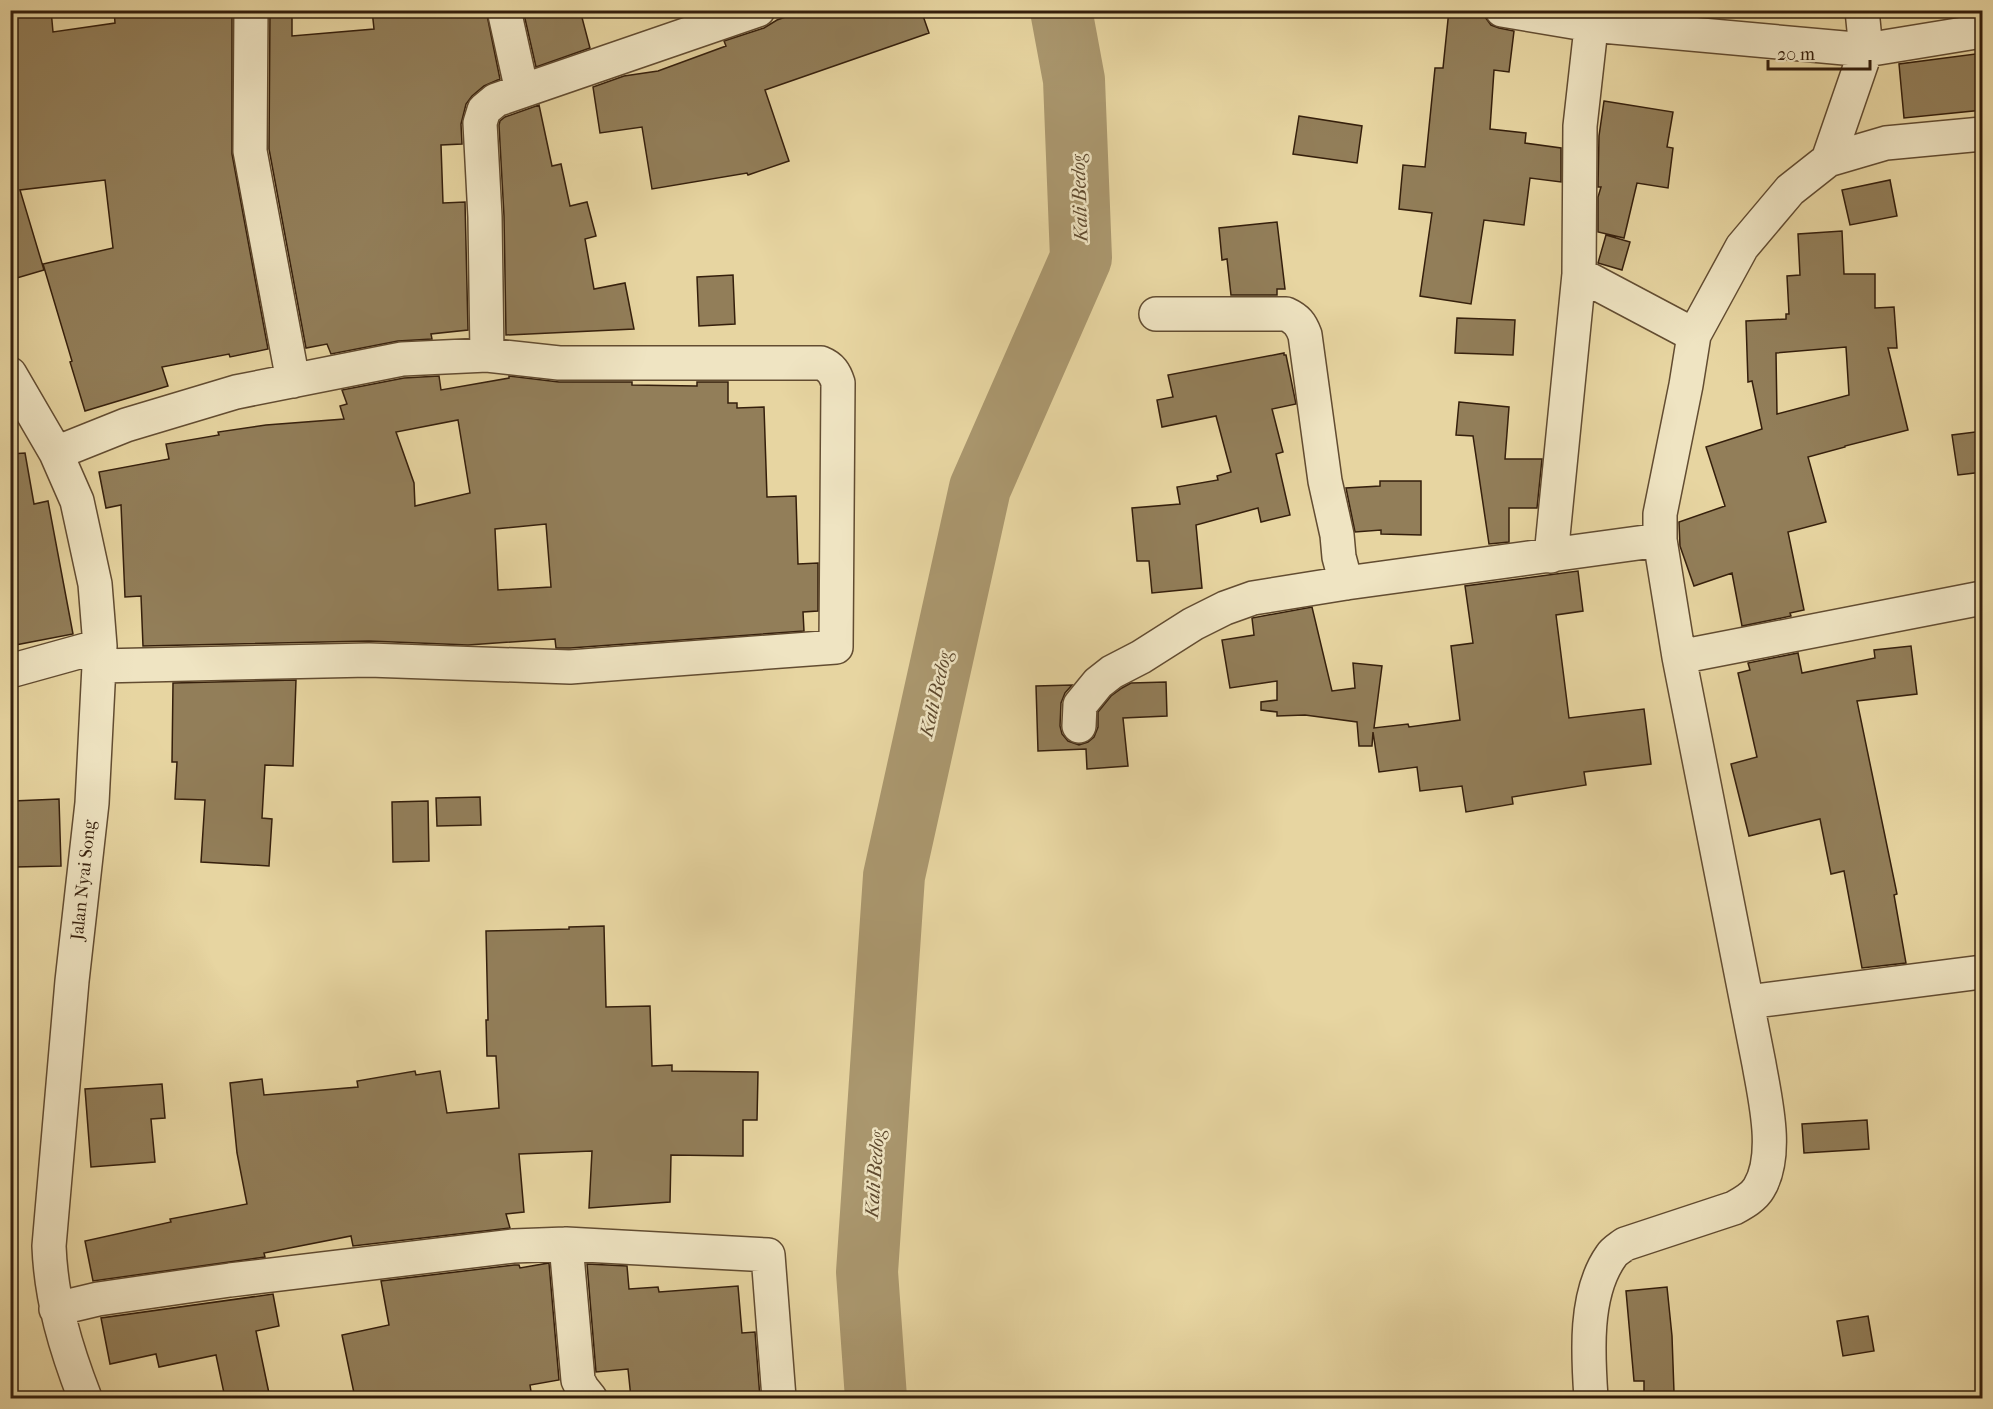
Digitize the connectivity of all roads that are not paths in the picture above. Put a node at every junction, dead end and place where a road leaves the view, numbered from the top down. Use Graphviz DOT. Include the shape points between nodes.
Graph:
graph roads {
  1 [pos="251,10"];
  2 [pos="504,10"];
  3 [pos="758,10"];
  4 [pos="1502,10"];
  5 [pos="1862,10"];
  6 [pos="1592,18"];
  7 [pos="1983,31"];
  8 [pos="1866,50"];
  9 [pos="522,91"];
  10 [pos="1983,134"];
  11 [pos="1828,160"];
  12 [pos="1579,274"];
  13 [pos="1156,314"];
  14 [pos="1694,335"];
  15 [pos="487,355"];
  16 [pos="10,374"];
  17 [pos="293,381"];
  18 [pos="56,453"];
  19 [pos="1660,540"];
  20 [pos="1551,556"];
  21 [pos="1346,583"];
  22 [pos="1983,598"];
  23 [pos="99,656"];
  24 [pos="1679,657"];
  25 [pos="10,671"];
  26 [pos="1078,726"];
  27 [pos="1983,972"];
  28 [pos="1747,1002"];
  29 [pos="566,1244"];
  30 [pos="56,1309"];
  31 [pos="85,1398"];
  32 [pos="590,1398"];
  33 [pos="779,1398"];
  34 [pos="1591,1398"];
  1 -- 17 [label="street" via="250,151"];
  2 -- 9 [label="street"];
  3 -- 9 [label="street"];
  4 -- 6 [label="street"];
  5 -- 8 [label="street"];
  6 -- 8 [label="street"];
  6 -- 12 [label="street" via="1580,126"];
  7 -- 8 [label="street"];
  8 -- 11 [label="street"];
  9 -- 15 [label="street" via="489,104 480,123"];
  10 -- 11 [label="street" via="1886,143"];
  11 -- 14 [label="street" via="1790,190 1742,247"];
  12 -- 14 [label="street"];
  12 -- 20 [label="street"];
  13 -- 21 [label="street" via="1286,314 1301,325 1325,481"];
  14 -- 19 [label="street" via="1660,514"];
  15 -- 17 [label="street" via="402,359"];
  15 -- 23 [label="street" via="559,363 821,363 833,371 838,383 836,646 570,667"];
  16 -- 18 [label="street, Jalan Nyai Song"];
  17 -- 18 [label="street" via="236,392 126,425"];
  18 -- 23 [label="street, Jalan Nyai Song" via="77,501 86,535 95,584"];
  19 -- 20 [label="street"];
  19 -- 24 [label="street"];
  20 -- 21 [label="street"];
  21 -- 26 [label="street" via="1253,598 1193,624 1098,683 1080,705"];
  22 -- 24 [label="street"];
  23 -- 25 [label="street"];
  23 -- 30 [label="street, Jalan Nyai Song" via="92,802 52,1208 50,1271"];
  24 -- 28 [label="street"];
  27 -- 28 [label="street"];
  28 -- 34 [label="street" via="1768,1112 1769,1140 1763,1179 1749,1199 1734,1208 1625,1244 1611,1254 1592,1305"];
  29 -- 30 [label="street" via="513,1246 230,1280"];
  29 -- 32 [label="street" via="578,1380"];
  29 -- 33 [label="street" via="768,1255"];
  30 -- 31 [label="street, Jalan Nyai Song"];
}
